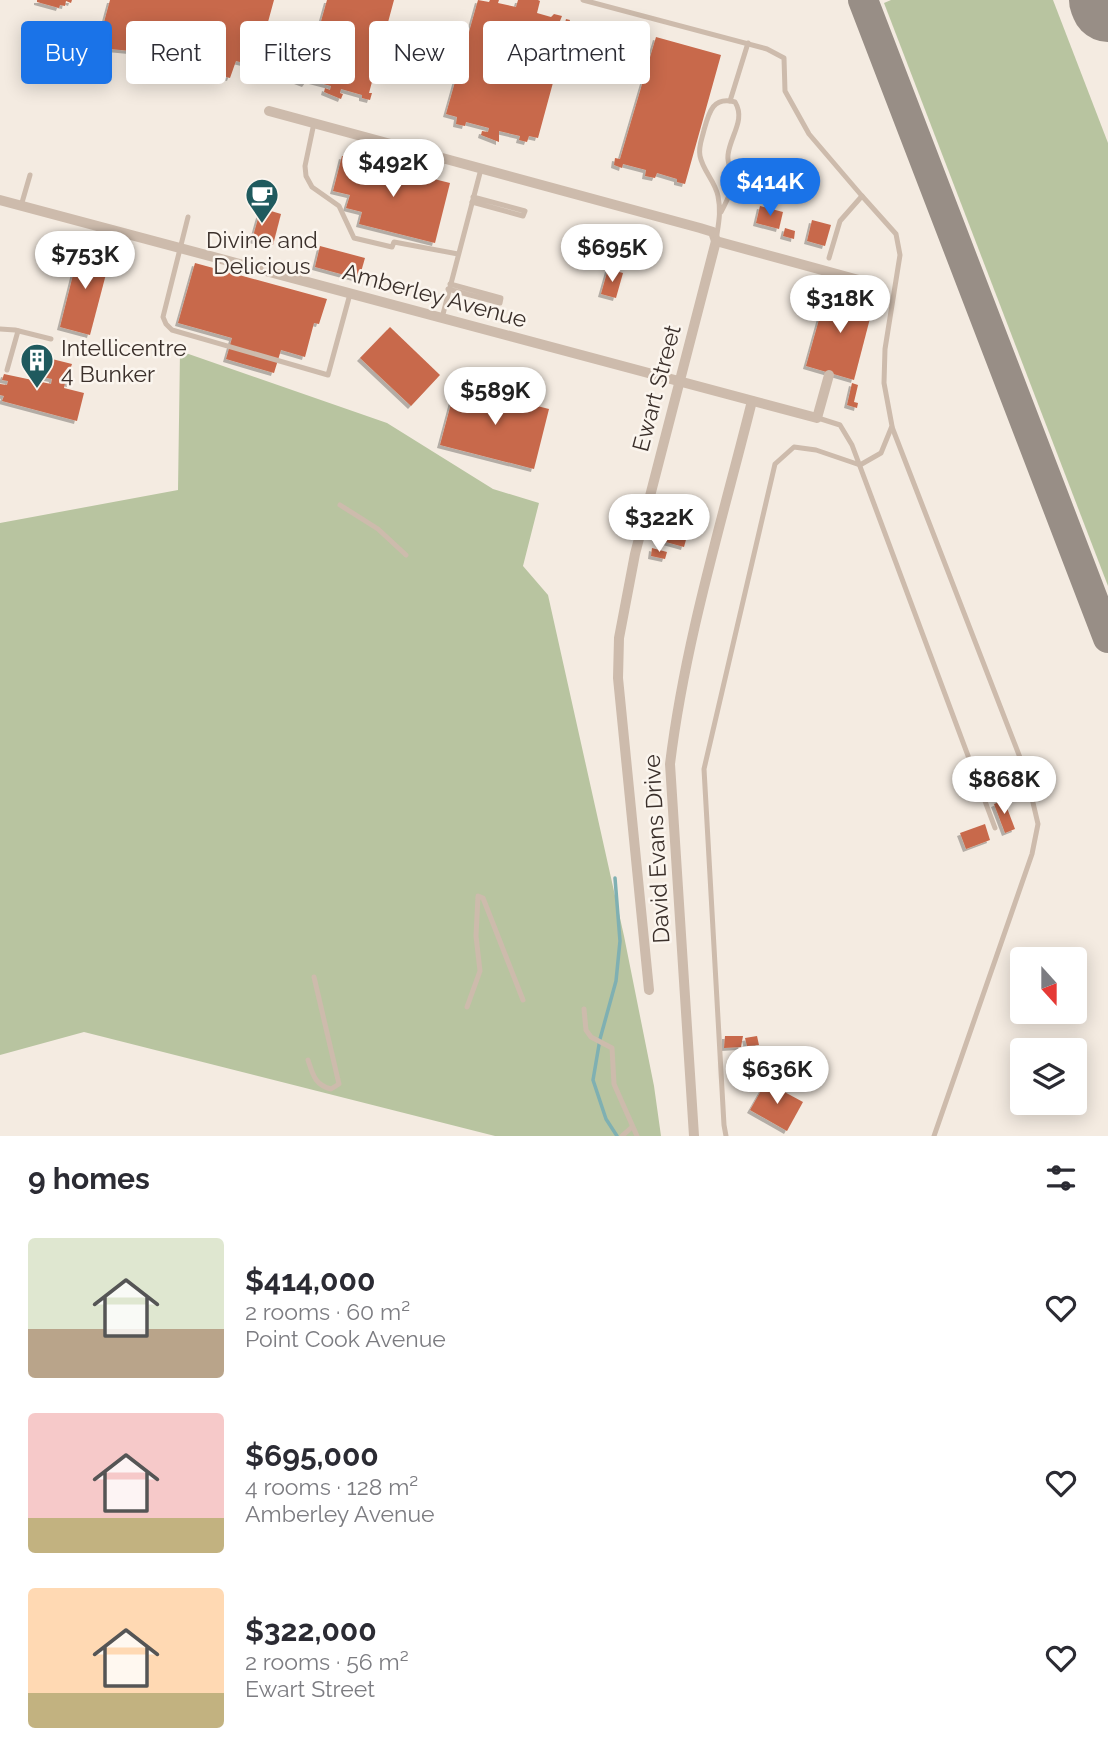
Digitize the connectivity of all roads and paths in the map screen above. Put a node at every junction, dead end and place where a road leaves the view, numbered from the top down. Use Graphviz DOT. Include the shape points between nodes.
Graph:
graph roads {
  1 [pos="583,0"];
  2 [pos="748,43"];
  3 [pos="730,101"];
  4 [pos="269,111"];
  5 [pos="314,123"];
  6 [pos="481,169"];
  7 [pos="30,175"];
  8 [pos="862,196"];
  9 [pos="0,200"];
  10 [pos="473,200"];
  11 [pos="21,206"];
  12 [pos="720,212"];
  13 [pos="524,213"];
  14 [pos="188,217"];
  15 [pos="716,241"];
  16 [pos="180,248"];
  17 [pos="458,254"];
  18 [pos="829,258"];
  19 [pos="866,282"];
  20 [pos="449,287"];
  21 [pos="350,294"];
  22 [pos="501,300"];
  23 [pos="442,318"];
  24 [pos="0,329"];
  25 [pos="18,331"];
  26 [pos="51,339"];
  27 [pos="7,370"];
  28 [pos="829,375"];
  29 [pos="680,381"];
  30 [pos="752,401"];
  31 [pos="817,418"];
  32 [pos="892,426"];
  33 [pos="860,465"];
  34 [pos="340,505"];
  35 [pos="406,555"];
  36 [pos="995,828"];
  37 [pos="313,977"];
  38 [pos="649,990"];
  39 [pos="523,1000"];
  40 [pos="467,1007"];
  41 [pos="584,1009"];
  42 [pos="308,1060"];
  43 [pos="632,1127"];
  44 [pos="622,1135"];
  45 [pos="636,1136"];
  46 [pos="694,1136"];
  47 [pos="726,1136"];
  48 [pos="934,1136"];
  1 -- 2 [label="lane"];
  2 -- 3 [label="lane"];
  2 -- 8 [label="lane" via="784,58 785,91 808,134"];
  3 -- 12 [label="lane" via="740,117 728,155 731,188"];
  3 -- 12 [label="lane" via="716,103 710,110 699,148 700,159 715,184"];
  4 -- 5 [label="street"];
  5 -- 6 [label="street"];
  5 -- 17 [label="lane" via="306,176 312,187 339,206 354,238"];
  6 -- 10 [label="lane"];
  6 -- 15 [label="street" via="700,228 713,232"];
  7 -- 11 [label="lane"];
  8 -- 18 [label="lane" via="840,221"];
  8 -- 32 [label="lane" via="896,234 900,255 885,349 884,383"];
  9 -- 11 [label="street, Amberley Avenue"];
  10 -- 13 [label="lane"];
  10 -- 17 [label="lane"];
  11 -- 16 [label="street, Amberley Avenue"];
  12 -- 15 [label="lane"];
  14 -- 16 [label="lane"];
  15 -- 19 [label="street"];
  15 -- 29 [label="street, Ewart Street"];
  16 -- 21 [label="street, Amberley Avenue"];
  16 -- 21 [label="lane" via="163,317 172,330 328,375"];
  17 -- 20 [label="lane"];
  20 -- 22 [label="lane"];
  20 -- 23 [label="lane"];
  21 -- 23 [label="street, Amberley Avenue"];
  23 -- 29 [label="street, Amberley Avenue"];
  24 -- 25 [label="lane"];
  25 -- 26 [label="lane"];
  25 -- 27 [label="lane"];
  28 -- 31 [label="street"];
  29 -- 30 [label="street, Amberley Avenue"];
  29 -- 38 [label="street, Ewart Street" via="619,638 618,678"];
  30 -- 31 [label="street, Amberley Avenue"];
  30 -- 46 [label="street, David Evans Drive" via="688,650 670,764"];
  31 -- 33 [label="lane" via="840,425"];
  32 -- 33 [label="lane" via="881,453"];
  32 -- 48 [label="lane" via="1026,773 1038,824 1032,854"];
  33 -- 36 [label="lane"];
  33 -- 47 [label="lane" via="794,447 775,464 706,757 710,906"];
  34 -- 35 [label="lane"];
  37 -- 42 [label="lane" via="339,1084 331,1089 321,1086"];
  39 -- 40 [label="lane" via="483,898 478,896 480,971"];
  41 -- 43 [label="lane" via="591,1037 612,1048 614,1084"];
  43 -- 44 [label="lane"];
  43 -- 45 [label="lane"];
}
